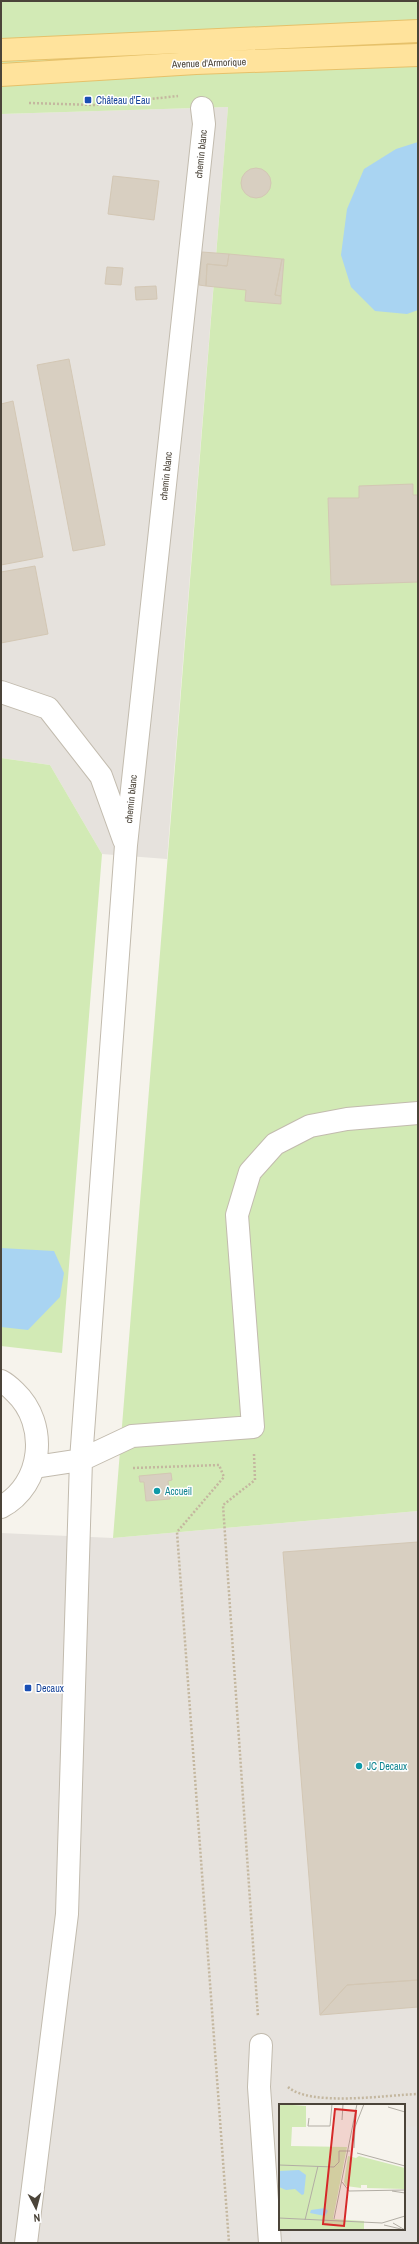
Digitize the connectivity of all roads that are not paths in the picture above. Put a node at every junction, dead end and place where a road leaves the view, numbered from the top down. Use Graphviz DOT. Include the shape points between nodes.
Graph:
graph roads {
  1 [pos="418,31"];
  2 [pos="1,50"];
  3 [pos="418,55"];
  4 [pos="1,75"];
  5 [pos="202,108"];
  6 [pos="1,692"];
  7 [pos="126,845"];
  8 [pos="418,1114"];
  9 [pos="1,1381"];
  10 [pos="81,1460"];
  11 [pos="34,1468"];
  12 [pos="1,1507"];
  13 [pos="261,2045"];
  14 [pos="26,2243"];
  15 [pos="270,2243"];
  1 -- 2 [label="main road"];
  3 -- 4 [label="main road, Avenue d'Armorique" via="196,63"];
  5 -- 7 [label="street, chemin blanc" via="203,132"];
  6 -- 7 [label="street" via="48,708 101,776"];
  7 -- 10 [label="street, chemin blanc"];
  8 -- 10 [label="street" via="347,1119 310,1126 275,1144 250,1172 237,1215 253,1427 132,1436"];
  9 -- 11 [label="street" via="23,1399 34,1420 38,1444"];
  10 -- 11 [label="street"];
  10 -- 14 [label="street, chemin blanc" via="67,1914"];
  11 -- 12 [label="street" via="24,1487"];
  13 -- 15 [label="street" via="259,2086"];
}
